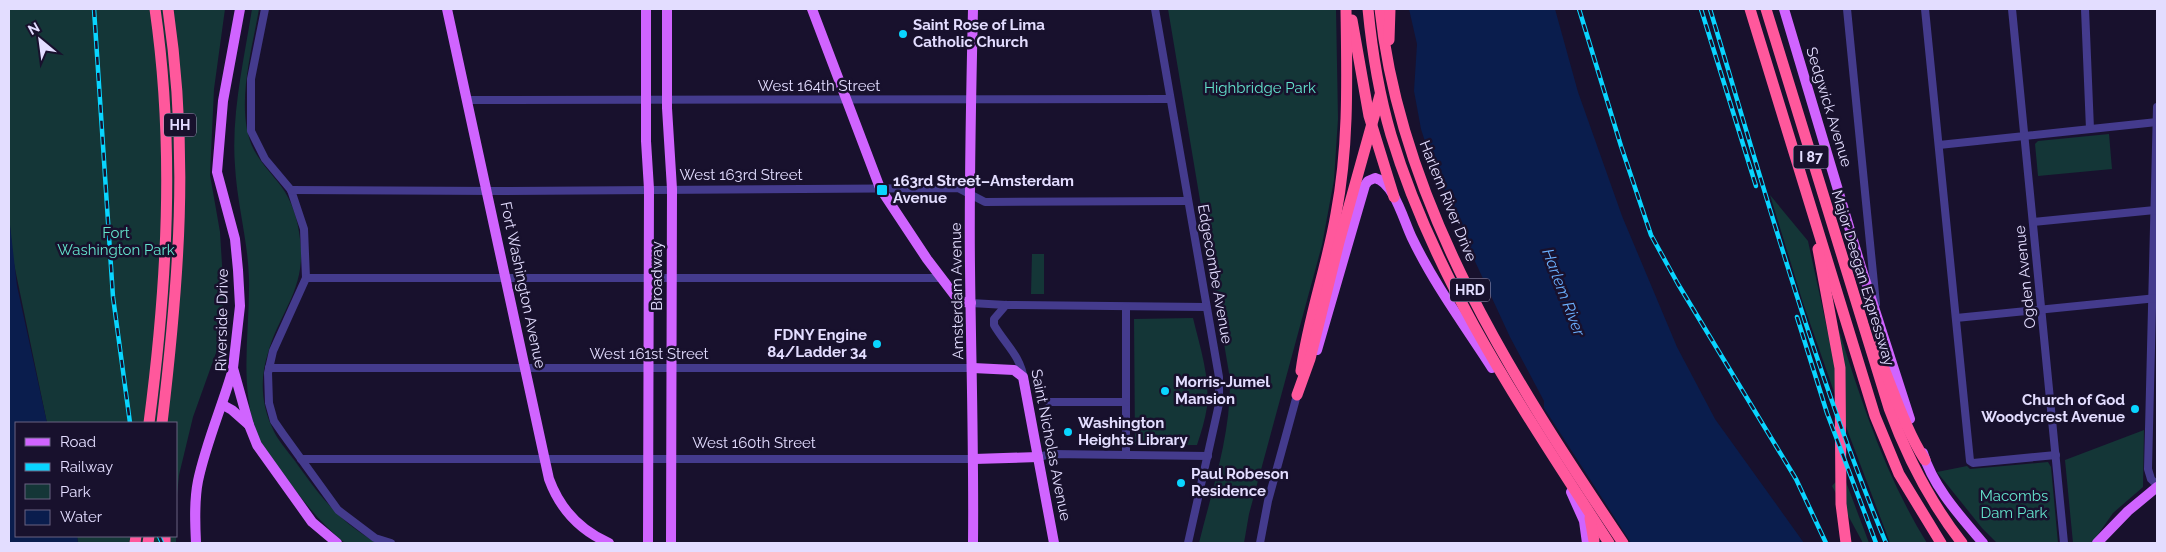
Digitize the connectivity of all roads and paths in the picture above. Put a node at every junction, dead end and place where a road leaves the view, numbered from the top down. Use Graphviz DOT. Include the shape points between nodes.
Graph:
graph roads {
  1 [pos="155,9"];
  2 [pos="168,9"];
  3 [pos="240,9"];
  4 [pos="265,9"];
  5 [pos="447,9"];
  6 [pos="646,9"];
  7 [pos="667,9"];
  8 [pos="812,9"];
  9 [pos="973,9"];
  10 [pos="1155,9"];
  11 [pos="1348,9"];
  12 [pos="1368,9"];
  13 [pos="1380,9"];
  14 [pos="1390,9"];
  15 [pos="1750,9"];
  16 [pos="1766,9"];
  17 [pos="1784,9"];
  18 [pos="1847,9"];
  19 [pos="1925,9"];
  20 [pos="2012,9"];
  21 [pos="2085,9"];
  22 [pos="1170,99"];
  23 [pos="468,100"];
  24 [pos="646,100"];
  25 [pos="667,100"];
  26 [pos="846,100"];
  27 [pos="970,100"];
  28 [pos="2157,107"];
  29 [pos="2157,122"];
  30 [pos="2090,129"];
  31 [pos="2024,136"];
  32 [pos="1939,145"];
  33 [pos="880,188"];
  34 [pos="649,189"];
  35 [pos="672,189"];
  36 [pos="291,190"];
  37 [pos="487,191"];
  38 [pos="971,195"];
  39 [pos="1394,197"];
  40 [pos="1188,202"];
  41 [pos="2155,210"];
  42 [pos="1814,218"];
  43 [pos="2033,222"];
  44 [pos="306,278"];
  45 [pos="506,278"];
  46 [pos="648,278"];
  47 [pos="671,278"];
  48 [pos="940,278"];
  49 [pos="2155,298"];
  50 [pos="971,303"];
  51 [pos="1856,304"];
  52 [pos="1006,305"];
  53 [pos="1206,306"];
  54 [pos="1126,307"];
  55 [pos="2042,310"];
  56 [pos="1878,318"];
  57 [pos="1956,318"];
  58 [pos="233,368"];
  59 [pos="269,368"];
  60 [pos="672,368"];
  61 [pos="973,368"];
  62 [pos="526,369"];
  63 [pos="649,369"];
  64 [pos="1025,380"];
  65 [pos="1297,395"];
  66 [pos="1049,402"];
  67 [pos="1126,402"];
  68 [pos="223,405"];
  69 [pos="149,422"];
  70 [pos="162,422"];
  71 [pos="249,425"];
  72 [pos="1126,454"];
  73 [pos="2056,455"];
  74 [pos="1038,456"];
  75 [pos="1208,456"];
  76 [pos="545,458"];
  77 [pos="648,458"];
  78 [pos="671,458"];
  79 [pos="301,459"];
  80 [pos="974,459"];
  81 [pos="1925,460"];
  82 [pos="1582,481"];
  83 [pos="2157,486"];
  84 [pos="2114,527"];
  85 [pos="1590,542"];
  86 [pos="196,543"];
  87 [pos="337,543"];
  88 [pos="391,543"];
  89 [pos="609,543"];
  90 [pos="648,543"];
  91 [pos="671,543"];
  92 [pos="973,543"];
  93 [pos="1054,543"];
  94 [pos="1188,543"];
  95 [pos="1260,543"];
  96 [pos="1609,543"];
  97 [pos="1623,543"];
  98 [pos="1846,543"];
  99 [pos="1941,543"];
  100 [pos="1962,543"];
  101 [pos="1983,543"];
  102 [pos="2064,543"];
  103 [pos="2097,543"];
  104 [pos="2107,543"];
  1 -- 69 [label="highway, HH" via="166,111 168,190 163,295"];
  2 -- 70 [label="highway, HH" via="179,104 181,214"];
  3 -- 58 [label="main road, Riverside Drive" via="223,101 217,172 235,239 238,270 240,306"];
  4 -- 36 [label="street" via="251,79 251,131 265,159"];
  5 -- 23 [label="main road, Fort Washington Avenue"];
  6 -- 24 [label="main road, Broadway"];
  7 -- 25 [label="main road, Broadway"];
  8 -- 26 [label="main road"];
  9 -- 27 [label="main road, Amsterdam Avenue"];
  10 -- 22 [label="street, Edgecombe Avenue"];
  11 -- 39 [label="highway" via="1369,116"];
  11 -- 65 [label="highway" via="1343,170 1330,248 1302,356"];
  12 -- 96 [label="highway, Harlem River Drive / HRD" via="1376,69 1391,134 1409,187 1443,264 1499,368"];
  13 -- 82 [label="highway, Harlem River Drive / HRD" via="1389,70 1402,124 1435,216 1496,340"];
  14 -- 65 [label="highway" via="1384,80 1316,338"];
  15 -- 42 [label="highway, Major Deegan Expressway / I 87"];
  16 -- 51 [label="highway, Major Deegan Expressway / I 87"];
  17 -- 56 [label="main road, Sedgwick Avenue"];
  18 -- 56 [label="street"];
  19 -- 32 [label="street"];
  20 -- 31 [label="street, Ogden Avenue"];
  21 -- 30 [label="street"];
  22 -- 27 [label="street, West 164th Street"];
  22 -- 40 [label="street, Edgecombe Avenue"];
  23 -- 24 [label="street, West 164th Street"];
  23 -- 37 [label="main road, Fort Washington Avenue"];
  24 -- 25 [label="street, West 164th Street"];
  24 -- 34 [label="main road, Broadway"];
  25 -- 26 [label="street, West 164th Street"];
  25 -- 35 [label="main road, Broadway"];
  26 -- 27 [label="street, West 164th Street"];
  26 -- 33 [label="main road"];
  27 -- 38 [label="main road, Amsterdam Avenue"];
  28 -- 29 [label="street"];
  29 -- 30 [label="street"];
  29 -- 41 [label="street"];
  30 -- 31 [label="street"];
  31 -- 32 [label="street"];
  31 -- 43 [label="street, Ogden Avenue"];
  32 -- 57 [label="street"];
  33 -- 35 [label="street, West 163rd Street"];
  33 -- 38 [label="street, West 163rd Street" via="958,188"];
  33 -- 48 [label="main road"];
  34 -- 35 [label="street, West 163rd Street"];
  34 -- 37 [label="street, West 163rd Street"];
  34 -- 46 [label="main road, Broadway"];
  35 -- 47 [label="main road, Broadway"];
  36 -- 37 [label="street, West 163rd Street"];
  36 -- 44 [label="street" via="304,229"];
  37 -- 45 [label="main road, Fort Washington Avenue"];
  38 -- 40 [label="street, West 163rd Street" via="985,202"];
  38 -- 50 [label="main road, Amsterdam Avenue"];
  39 -- 65 [label="main road" via="1380,180 1372,179 1366,183 1314,361"];
  39 -- 85 [label="main road" via="1425,262 1572,493"];
  40 -- 53 [label="street, Edgecombe Avenue"];
  41 -- 43 [label="street"];
  41 -- 49 [label="street"];
  42 -- 98 [label="highway" via="1841,381 1841,504"];
  42 -- 99 [label="highway, Major Deegan Expressway / I 87" via="1879,429 1908,491"];
  43 -- 55 [label="street, Ogden Avenue"];
  44 -- 45 [label="street"];
  44 -- 59 [label="street"];
  45 -- 46 [label="street"];
  45 -- 62 [label="main road, Fort Washington Avenue"];
  46 -- 47 [label="street"];
  46 -- 63 [label="main road, Broadway"];
  47 -- 48 [label="street"];
  47 -- 60 [label="main road, Broadway"];
  48 -- 50 [label="main road" via="959,301"];
  49 -- 55 [label="street"];
  49 -- 83 [label="street" via="2148,469"];
  50 -- 52 [label="street"];
  50 -- 61 [label="main road, Amsterdam Avenue"];
  51 -- 81 [label="highway" via="1902,416"];
  51 -- 100 [label="highway, Major Deegan Expressway / I 87" via="1904,446 1932,501"];
  52 -- 54 [label="street"];
  52 -- 64 [label="street, Saint Nicholas Avenue" via="994,319 994,325 1016,355"];
  53 -- 54 [label="street"];
  53 -- 75 [label="street, Edgecombe Avenue" via="1219,377 1219,404"];
  54 -- 67 [label="street"];
  55 -- 57 [label="street"];
  55 -- 73 [label="street, Ogden Avenue"];
  56 -- 81 [label="main road, Sedgwick Avenue"];
  57 -- 73 [label="street" via="1971,463"];
  58 -- 68 [label="main road"];
  58 -- 71 [label="main road, Riverside Drive"];
  59 -- 62 [label="street, West 161st Street"];
  59 -- 79 [label="street" via="269,403 274,421"];
  60 -- 61 [label="street, West 161st Street"];
  60 -- 63 [label="street, West 161st Street"];
  60 -- 78 [label="main road, Broadway"];
  61 -- 64 [label="main road, West 161st Street" via="1014,370"];
  61 -- 80 [label="main road, Amsterdam Avenue"];
  62 -- 63 [label="street, West 161st Street"];
  62 -- 76 [label="main road, Fort Washington Avenue"];
  63 -- 77 [label="main road, Broadway"];
  64 -- 74 [label="main road, Saint Nicholas Avenue"];
  65 -- 95 [label="street"];
  66 -- 67 [label="street"];
  67 -- 72 [label="street"];
  68 -- 71 [label="main road, Riverside Drive"];
  68 -- 86 [label="main road" via="208,442 198,482"];
  71 -- 87 [label="main road, Riverside Drive" via="257,445 307,516"];
  72 -- 74 [label="street, West 160th Street"];
  72 -- 75 [label="street, West 160th Street"];
  73 -- 102 [label="street, Ogden Avenue"];
  74 -- 80 [label="main road, West 160th Street"];
  74 -- 93 [label="main road, Saint Nicholas Avenue"];
  75 -- 94 [label="street, Edgecombe Avenue"];
  76 -- 77 [label="street, West 160th Street"];
  76 -- 79 [label="street, West 160th Street"];
  76 -- 89 [label="main road, Fort Washington Avenue" via="553,489 567,513 586,531"];
  77 -- 78 [label="street, West 160th Street"];
  77 -- 90 [label="main road, Broadway"];
  78 -- 80 [label="street, West 160th Street"];
  78 -- 91 [label="main road, Broadway"];
  79 -- 88 [label="street" via="338,510 375,538"];
  80 -- 92 [label="main road, Amsterdam Avenue"];
  81 -- 101 [label="main road, Sedgwick Avenue" via="1954,508"];
  82 -- 85 [label="highway"];
  82 -- 97 [label="highway, Harlem River Drive / HRD"];
  83 -- 84 [label="main road"];
  84 -- 103 [label="main road"];
  84 -- 104 [label="main road"];
}
